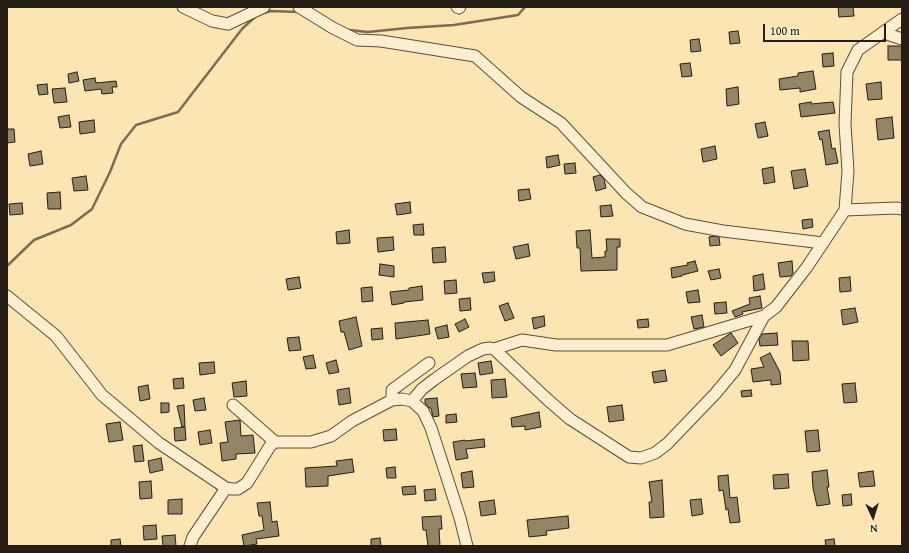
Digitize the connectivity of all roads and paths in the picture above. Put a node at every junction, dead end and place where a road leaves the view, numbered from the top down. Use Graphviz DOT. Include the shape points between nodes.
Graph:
graph roads {
  1 [pos="183,7"];
  2 [pos="264,7"];
  3 [pos="301,8"];
  4 [pos="902,19"];
  5 [pos="884,32"];
  6 [pos="902,39"];
  7 [pos="902,209"];
  8 [pos="845,210"];
  9 [pos="823,243"];
  10 [pos="7,296"];
  11 [pos="764,316"];
  12 [pos="494,349"];
  13 [pos="429,363"];
  14 [pos="392,400"];
  15 [pos="412,401"];
  16 [pos="233,405"];
  17 [pos="275,442"];
  18 [pos="226,488"];
  19 [pos="190,546"];
  20 [pos="467,546"];
  1 -- 2 [label="street" via="212,21 228,24"];
  3 -- 9 [label="street" via="357,40 381,41 474,56 521,97 561,123 642,207 686,224"];
  4 -- 5 [label="street"];
  5 -- 6 [label="street"];
  5 -- 8 [label="street" via="858,50 847,72 845,124 848,171"];
  7 -- 8 [label="street"];
  8 -- 9 [label="street"];
  9 -- 11 [label="street" via="776,307"];
  10 -- 18 [label="street" via="56,336 102,395 159,443"];
  11 -- 12 [label="street" via="667,345 556,345 522,340"];
  11 -- 12 [label="street" via="735,370 715,394 667,444 641,458 629,457 570,419"];
  12 -- 15 [label="street" via="483,349 468,356 422,389"];
  13 -- 14 [label="street" via="392,390"];
  14 -- 15 [label="street"];
  14 -- 17 [label="street" via="330,436 311,442"];
  15 -- 20 [label="street" via="423,411 431,428"];
  16 -- 17 [label="street"];
  17 -- 18 [label="street" via="247,483 238,489"];
  18 -- 19 [label="street" via="192,537"];
}
